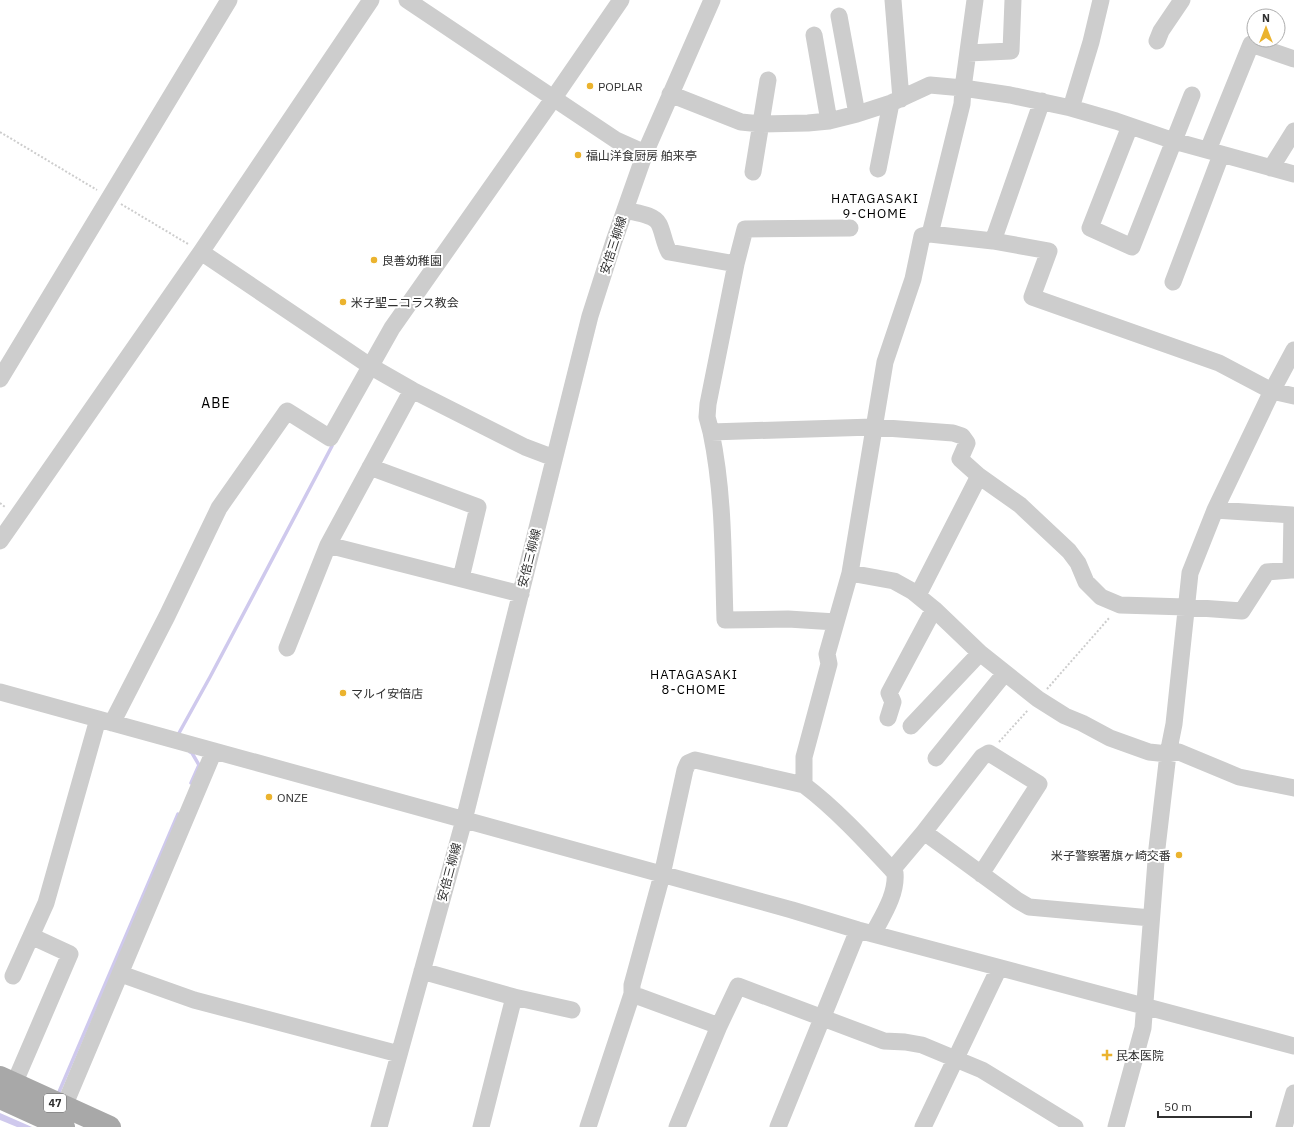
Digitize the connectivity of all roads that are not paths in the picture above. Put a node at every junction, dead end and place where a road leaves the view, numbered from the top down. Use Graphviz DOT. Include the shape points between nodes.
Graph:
graph roads {
  1 [pos="229,0"];
  2 [pos="371,0"];
  3 [pos="407,0"];
  4 [pos="621,0"];
  5 [pos="712,0"];
  6 [pos="893,0"];
  7 [pos="975,0"];
  8 [pos="1013,0"];
  9 [pos="1101,0"];
  10 [pos="1182,0"];
  11 [pos="839,16"];
  12 [pos="814,35"];
  13 [pos="1157,41"];
  14 [pos="968,53"];
  15 [pos="1294,59"];
  16 [pos="768,80"];
  17 [pos="963,88"];
  18 [pos="670,94"];
  19 [pos="1192,95"];
  20 [pos="553,99"];
  21 [pos="896,101"];
  22 [pos="1042,101"];
  23 [pos="1071,108"];
  24 [pos="857,114"];
  25 [pos="828,120"];
  26 [pos="761,124"];
  27 [pos="1130,126"];
  28 [pos="1294,131"];
  29 [pos="1174,141"];
  30 [pos="645,153"];
  31 [pos="1215,153"];
  32 [pos="1272,168"];
  33 [pos="878,169"];
  34 [pos="752,172"];
  35 [pos="1294,174"];
  36 [pos="625,210"];
  37 [pos="850,228"];
  38 [pos="930,234"];
  39 [pos="993,241"];
  40 [pos="201,252"];
  41 [pos="736,264"];
  42 [pos="1173,282"];
  43 [pos="1294,350"];
  44 [pos="370,366"];
  45 [pos="0,379"];
  46 [pos="412,390"];
  47 [pos="1272,391"];
  48 [pos="1294,396"];
  49 [pos="873,427"];
  50 [pos="711,432"];
  51 [pos="554,458"];
  52 [pos="370,467"];
  53 [pos="979,476"];
  54 [pos="1215,510"];
  55 [pos="0,541"];
  56 [pos="328,545"];
  57 [pos="1292,570"];
  58 [pos="850,574"];
  59 [pos="461,578"];
  60 [pos="520,594"];
  61 [pos="918,595"];
  62 [pos="1186,606"];
  63 [pos="934,609"];
  64 [pos="836,622"];
  65 [pos="287,648"];
  66 [pos="980,653"];
  67 [pos="1005,672"];
  68 [pos="0,692"];
  69 [pos="888,718"];
  70 [pos="105,721"];
  71 [pos="911,726"];
  72 [pos="214,751"];
  73 [pos="1168,754"];
  74 [pos="936,758"];
  75 [pos="804,785"];
  76 [pos="1294,788"];
  77 [pos="464,820"];
  78 [pos="924,832"];
  79 [pos="892,870"];
  80 [pos="981,874"];
  81 [pos="662,875"];
  82 [pos="1151,918"];
  83 [pos="866,932"];
  84 [pos="31,936"];
  85 [pos="999,968"];
  86 [pos="422,971"];
  87 [pos="121,974"];
  88 [pos="13,976"];
  89 [pos="632,994"];
  90 [pos="514,997"];
  91 [pos="1144,1006"];
  92 [pos="572,1010"];
  93 [pos="823,1018"];
  94 [pos="719,1026"];
  95 [pos="1294,1046"];
  96 [pos="399,1054"];
  97 [pos="955,1058"];
  98 [pos="5,1086"];
  99 [pos="1294,1093"];
  100 [pos="62,1119"];
  101 [pos="110,1127"];
  102 [pos="379,1127"];
  103 [pos="481,1127"];
  104 [pos="588,1127"];
  105 [pos="678,1127"];
  106 [pos="778,1127"];
  107 [pos="922,1127"];
  108 [pos="1074,1127"];
  109 [pos="1116,1127"];
  110 [pos="1284,1127"];
  1 -- 45 [label="street"];
  2 -- 40 [label="street"];
  3 -- 20 [label="street"];
  4 -- 20 [label="street"];
  5 -- 18 [label="street, 安倍三柳線"];
  6 -- 21 [label="street"];
  7 -- 14 [label="street"];
  8 -- 14 [label="street" via="1011,51"];
  9 -- 23 [label="street"];
  10 -- 13 [label="street" via="1160,31"];
  11 -- 24 [label="street"];
  12 -- 25 [label="street"];
  14 -- 17 [label="street"];
  15 -- 31 [label="street" via="1251,44"];
  16 -- 26 [label="street"];
  17 -- 21 [label="street" via="930,85"];
  17 -- 22 [label="street"];
  17 -- 38 [label="street" via="962,104"];
  18 -- 26 [label="street" via="741,122"];
  18 -- 30 [label="street, 安倍三柳線"];
  19 -- 29 [label="street"];
  20 -- 30 [label="street" via="616,140"];
  20 -- 44 [label="street" via="392,328"];
  21 -- 24 [label="street"];
  21 -- 33 [label="street"];
  22 -- 23 [label="street"];
  22 -- 39 [label="street"];
  23 -- 27 [label="street"];
  24 -- 25 [label="street"];
  25 -- 26 [label="street"];
  26 -- 34 [label="street"];
  27 -- 29 [label="street"];
  27 -- 29 [label="street" via="1090,228 1132,248"];
  28 -- 32 [label="street"];
  29 -- 31 [label="street"];
  30 -- 36 [label="street, 安倍三柳線"];
  31 -- 32 [label="street"];
  31 -- 42 [label="street"];
  32 -- 35 [label="street"];
  36 -- 41 [label="street" via="651,216 659,224 669,252"];
  36 -- 51 [label="street, 安倍三柳線" via="590,316"];
  37 -- 41 [label="street" via="745,229"];
  38 -- 39 [label="street"];
  38 -- 49 [label="street" via="922,236 913,279 885,362"];
  39 -- 47 [label="street" via="1049,250 1032,297 1219,363"];
  40 -- 44 [label="street"];
  40 -- 55 [label="street"];
  41 -- 50 [label="street" via="708,404 707,417"];
  43 -- 47 [label="street"];
  44 -- 46 [label="street"];
  44 -- 70 [label="street" via="330,438 287,411 219,508 167,616"];
  46 -- 51 [label="street" via="525,447"];
  46 -- 52 [label="street"];
  47 -- 48 [label="street"];
  47 -- 54 [label="street"];
  49 -- 50 [label="street"];
  49 -- 53 [label="street" via="953,433 962,436 967,443 960,459"];
  49 -- 58 [label="street"];
  50 -- 64 [label="street" via="717,459 722,522 725,620 788,619"];
  51 -- 60 [label="street, 安倍三柳線"];
  52 -- 56 [label="street"];
  52 -- 59 [label="street" via="478,507"];
  53 -- 61 [label="street"];
  53 -- 62 [label="street" via="1020,505 1069,551 1078,563 1086,582 1101,597 1120,605"];
  54 -- 57 [label="street" via="1292,515"];
  54 -- 62 [label="street" via="1190,573"];
  56 -- 59 [label="street"];
  56 -- 65 [label="street"];
  57 -- 62 [label="street" via="1267,572 1242,611"];
  58 -- 61 [label="street" via="894,581"];
  58 -- 64 [label="street"];
  59 -- 60 [label="street"];
  60 -- 77 [label="street, 安倍三柳線"];
  61 -- 63 [label="street"];
  62 -- 73 [label="street" via="1174,724"];
  63 -- 66 [label="street"];
  63 -- 69 [label="street" via="889,693 893,702"];
  64 -- 75 [label="street" via="827,654 829,664 804,757"];
  66 -- 67 [label="street"];
  66 -- 71 [label="street"];
  67 -- 73 [label="street" via="1038,699 1065,716 1110,738 1149,752"];
  67 -- 74 [label="street"];
  68 -- 70 [label="street"];
  70 -- 72 [label="street"];
  70 -- 84 [label="street" via="46,904"];
  72 -- 77 [label="street"];
  72 -- 87 [label="street"];
  73 -- 76 [label="street" via="1179,752 1239,777"];
  73 -- 82 [label="street"];
  75 -- 79 [label="street" via="818,795"];
  75 -- 81 [label="street" via="695,760 688,762"];
  77 -- 81 [label="street"];
  77 -- 86 [label="street, 安倍三柳線"];
  78 -- 79 [label="street"];
  78 -- 80 [label="street"];
  78 -- 80 [label="street" via="982,757 989,753 1039,784"];
  79 -- 83 [label="street" via="895,872 896,882 893,893"];
  80 -- 82 [label="street" via="1017,900 1030,906"];
  81 -- 83 [label="street"];
  81 -- 89 [label="street" via="632,985"];
  82 -- 91 [label="street"];
  83 -- 85 [label="street"];
  83 -- 93 [label="street"];
  84 -- 88 [label="street"];
  84 -- 98 [label="street" via="70,954"];
  85 -- 91 [label="street"];
  85 -- 97 [label="street"];
  86 -- 90 [label="street"];
  86 -- 96 [label="street, 安倍三柳線"];
  87 -- 96 [label="street" via="194,1000"];
  87 -- 100 [label="street"];
  89 -- 94 [label="street"];
  89 -- 104 [label="street"];
  90 -- 92 [label="street"];
  90 -- 103 [label="street"];
  91 -- 95 [label="street"];
  91 -- 109 [label="street" via="1143,1028"];
  93 -- 94 [label="street" via="738,986"];
  93 -- 97 [label="street" via="884,1041 922,1045"];
  93 -- 106 [label="street"];
  94 -- 105 [label="street"];
  96 -- 102 [label="street, 安倍三柳線"];
  97 -- 107 [label="street"];
  97 -- 108 [label="street" via="989,1074"];
  98 -- 100 [label="main road, 47"];
  99 -- 110 [label="street"];
  100 -- 101 [label="main road, 47"];
}
